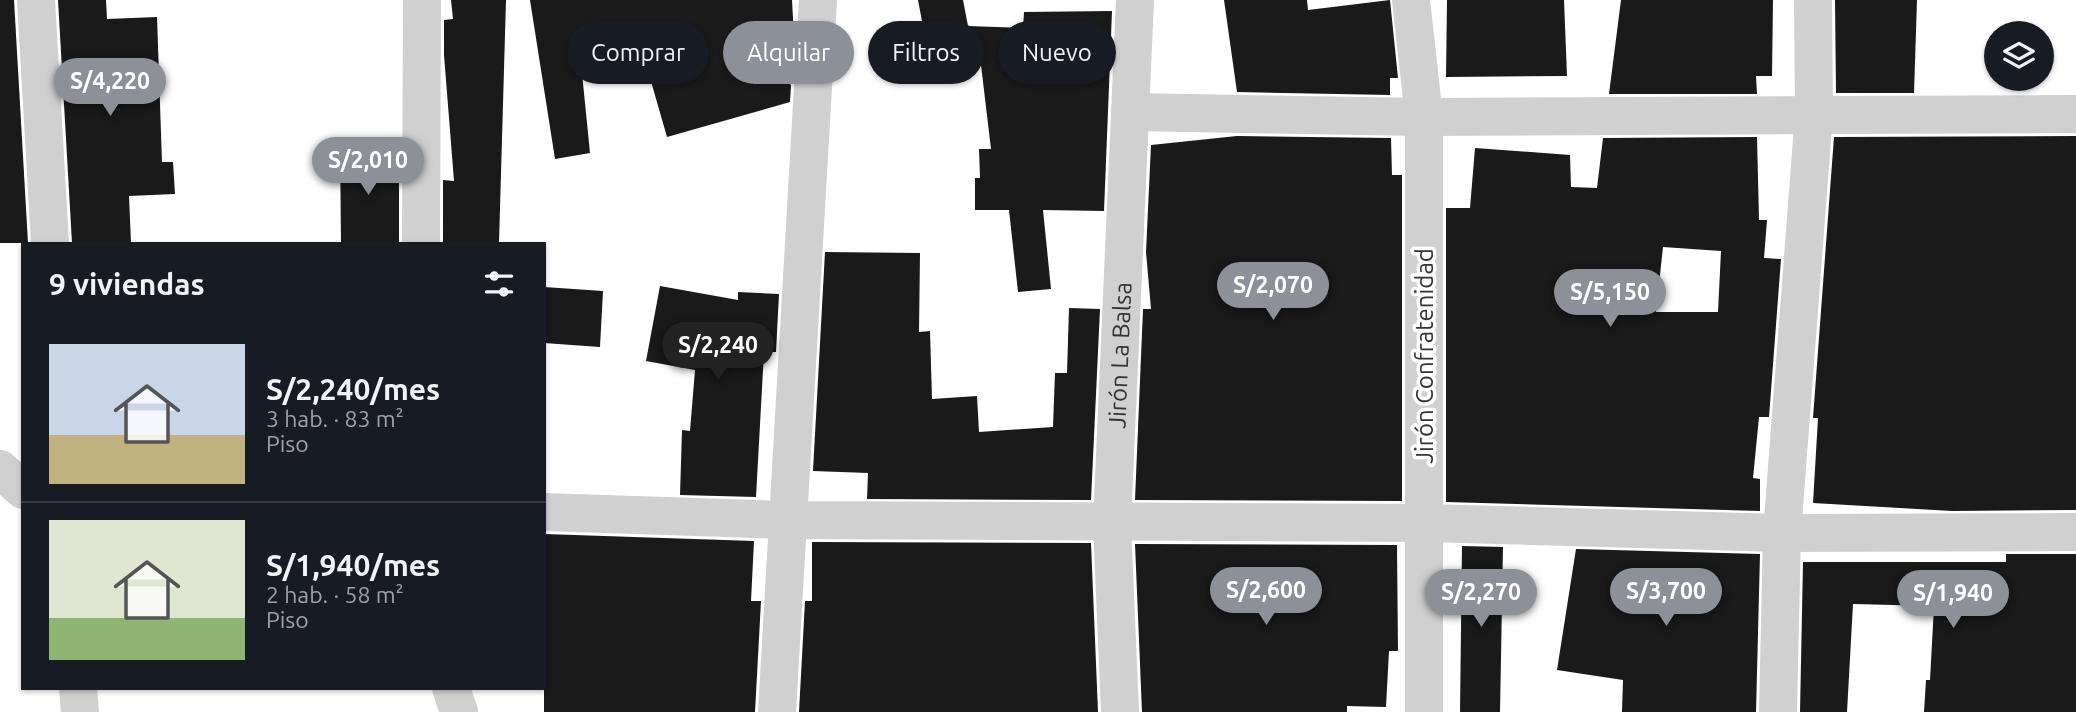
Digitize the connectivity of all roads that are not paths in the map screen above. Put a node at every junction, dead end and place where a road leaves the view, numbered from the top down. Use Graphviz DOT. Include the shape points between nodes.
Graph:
graph roads {
  1 [pos="36,0"];
  2 [pos="422,0"];
  3 [pos="818,0"];
  4 [pos="1135,0"];
  5 [pos="1411,0"];
  6 [pos="1813,0"];
  7 [pos="1130,112"];
  8 [pos="1814,113"];
  9 [pos="2076,114"];
  10 [pos="1424,117"];
  11 [pos="50,242"];
  12 [pos="421,242"];
  13 [pos="0,469"];
  14 [pos="21,488"];
  15 [pos="546,513"];
  16 [pos="788,520"];
  17 [pos="1425,523"];
  18 [pos="1112,524"];
  19 [pos="2076,532"];
  20 [pos="1783,533"];
  21 [pos="78,690"];
  22 [pos="452,690"];
  23 [pos="80,712"];
  24 [pos="459,712"];
  25 [pos="777,712"];
  26 [pos="1120,712"];
  27 [pos="1424,712"];
  28 [pos="1778,712"];
  1 -- 11 [label="street"];
  2 -- 12 [label="street"];
  3 -- 16 [label="street"];
  4 -- 7 [label="street, Jirón La Balsa"];
  5 -- 10 [label="street, Jirón Confratenidad"];
  6 -- 8 [label="street"];
  7 -- 10 [label="street"];
  7 -- 18 [label="street, Jirón La Balsa"];
  8 -- 9 [label="street"];
  8 -- 10 [label="street"];
  8 -- 20 [label="street"];
  10 -- 17 [label="street, Jirón Confratenidad"];
  13 -- 14 [label="street"];
  15 -- 16 [label="street"];
  16 -- 18 [label="street"];
  16 -- 25 [label="street"];
  17 -- 18 [label="street"];
  17 -- 20 [label="street"];
  17 -- 27 [label="street, Jirón Confratenidad"];
  18 -- 26 [label="street, Jirón La Balsa"];
  19 -- 20 [label="street"];
  20 -- 28 [label="street"];
  21 -- 23 [label="street"];
  22 -- 24 [label="street"];
}
